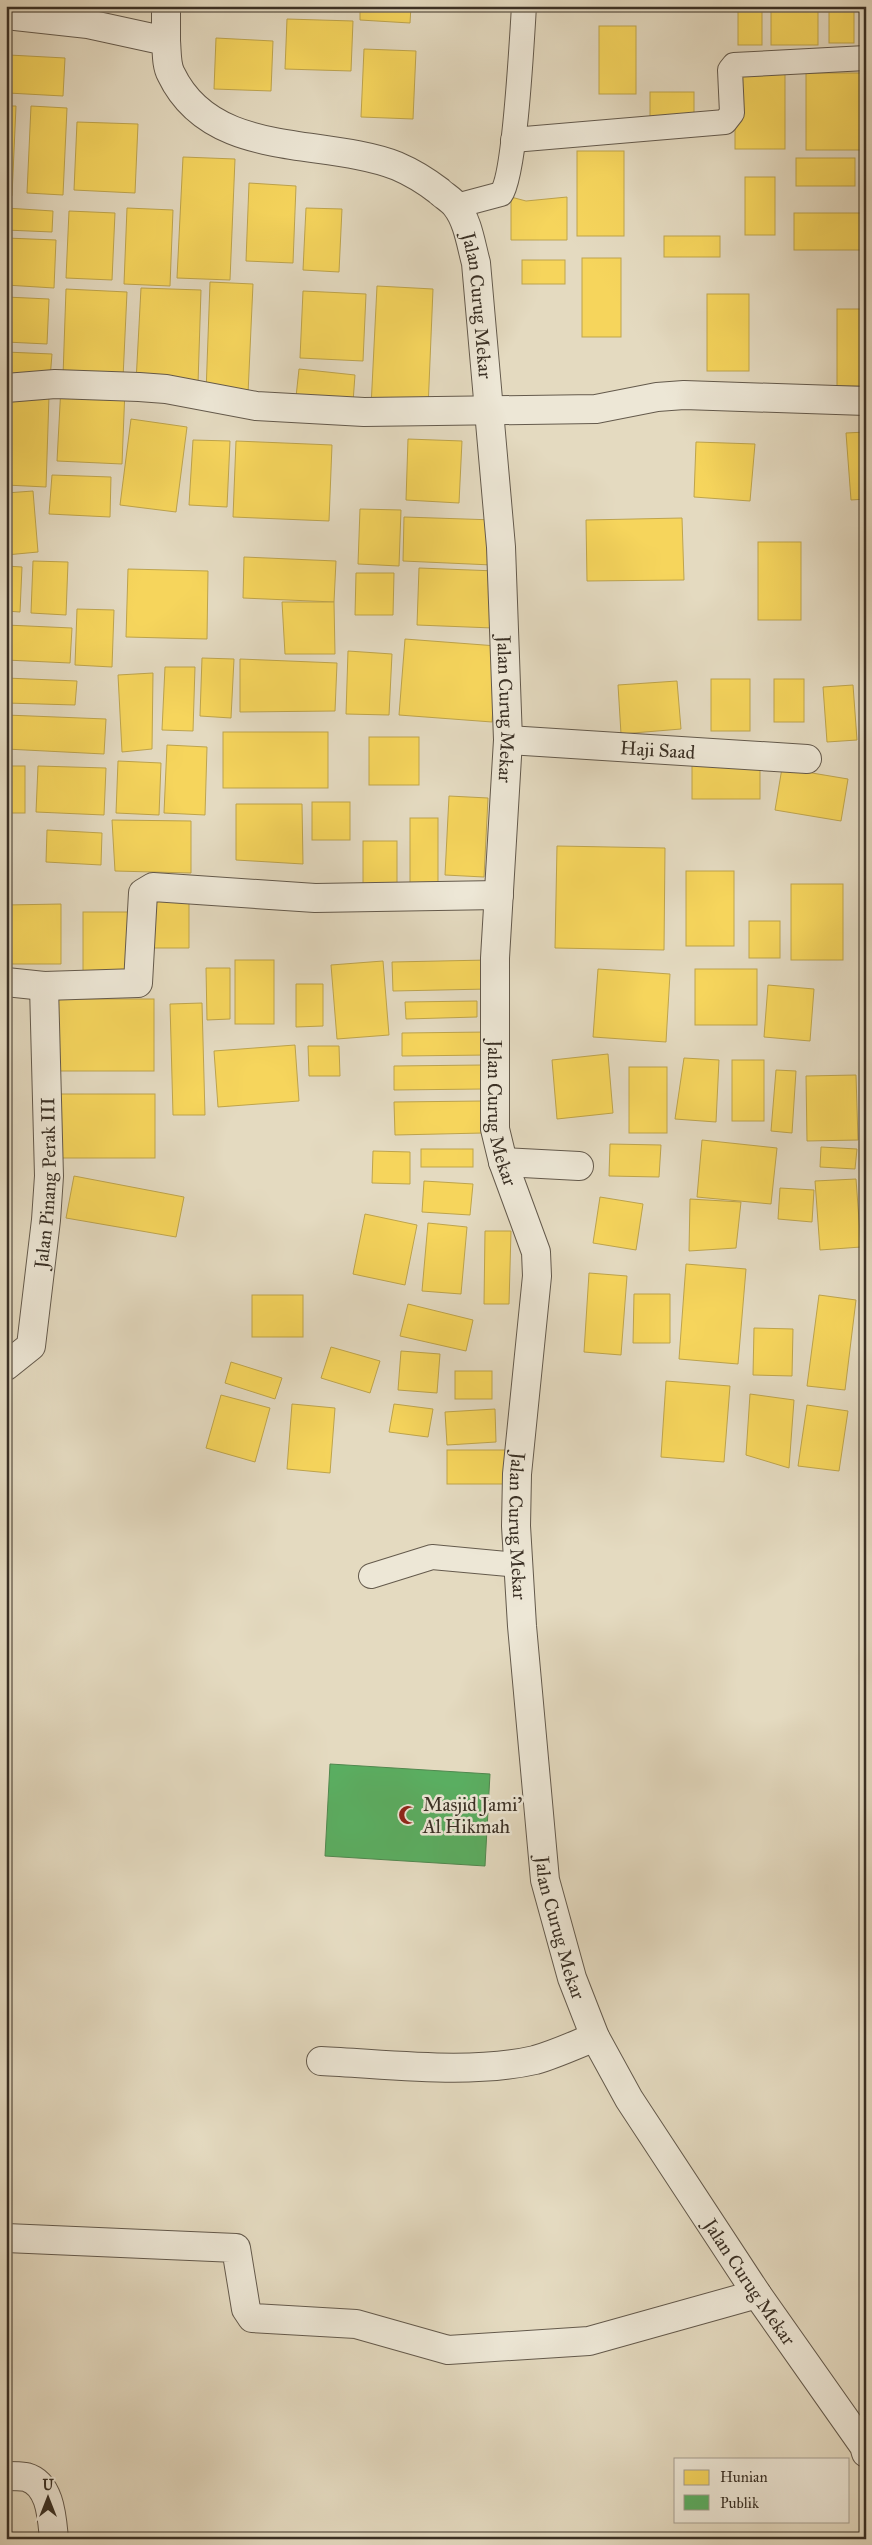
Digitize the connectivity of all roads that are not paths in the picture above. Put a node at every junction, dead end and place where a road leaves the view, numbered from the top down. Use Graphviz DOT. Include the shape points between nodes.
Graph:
graph roads {
  1 [pos="166,6"];
  2 [pos="524,6"];
  3 [pos="6,15"];
  4 [pos="166,41"];
  5 [pos="866,58"];
  6 [pos="513,140"];
  7 [pos="456,206"];
  8 [pos="6,388"];
  9 [pos="866,401"];
  10 [pos="490,409"];
  11 [pos="508,740"];
  12 [pos="807,758"];
  13 [pos="499,895"];
  14 [pos="6,982"];
  15 [pos="44,986"];
  16 [pos="503,1162"];
  17 [pos="579,1166"];
  18 [pos="6,1366"];
  19 [pos="518,1565"];
  20 [pos="371,1576"];
  21 [pos="595,2037"];
  22 [pos="321,2061"];
  23 [pos="6,2238"];
  24 [pos="757,2294"];
  25 [pos="866,2452"];
  26 [pos="6,2476"];
  27 [pos="54,2539"];
  1 -- 4 [label="street, Jalan Curug Mekar"];
  2 -- 6 [label="lane"];
  3 -- 4 [label="street" via="88,24"];
  4 -- 7 [label="street, Jalan Curug Mekar" via="170,73 188,103 216,123 258,140 396,166 427,182"];
  5 -- 6 [label="lane" via="734,64 730,70 732,113 725,122"];
  6 -- 7 [label="lane" via="506,185 501,194"];
  7 -- 10 [label="street, Jalan Curug Mekar" via="466,226 476,263"];
  8 -- 10 [label="street" via="55,384 139,386 256,406 317,411"];
  9 -- 10 [label="street" via="684,395 596,409"];
  10 -- 11 [label="street, Jalan Curug Mekar" via="502,547"];
  11 -- 12 [label="street, Haji Saad"];
  11 -- 13 [label="street, Jalan Curug Mekar"];
  13 -- 15 [label="street" via="315,898 153,886 143,894 138,983"];
  13 -- 16 [label="street, Jalan Curug Mekar" via="495,958 494,1128"];
  14 -- 15 [label="street"];
  15 -- 18 [label="street, Jalan Pinang Perak III" via="49,1176 46,1220 31,1346"];
  16 -- 17 [label="street"];
  16 -- 19 [label="street, Jalan Curug Mekar" via="536,1252 537,1276 517,1474"];
  19 -- 20 [label="lane" via="432,1557"];
  19 -- 21 [label="street, Jalan Curug Mekar" via="545,1880 572,1978"];
  21 -- 22 [label="street" via="534,2060 501,2065 468,2067"];
  21 -- 24 [label="street, Jalan Curug Mekar" via="629,2099"];
  23 -- 24 [label="street" via="233,2247 237,2250 246,2309 252,2318 356,2324 448,2350 589,2341"];
  24 -- 25 [label="street, Jalan Curug Mekar"];
  26 -- 27 [label="street" via="28,2478 40,2488 50,2502"];
}
